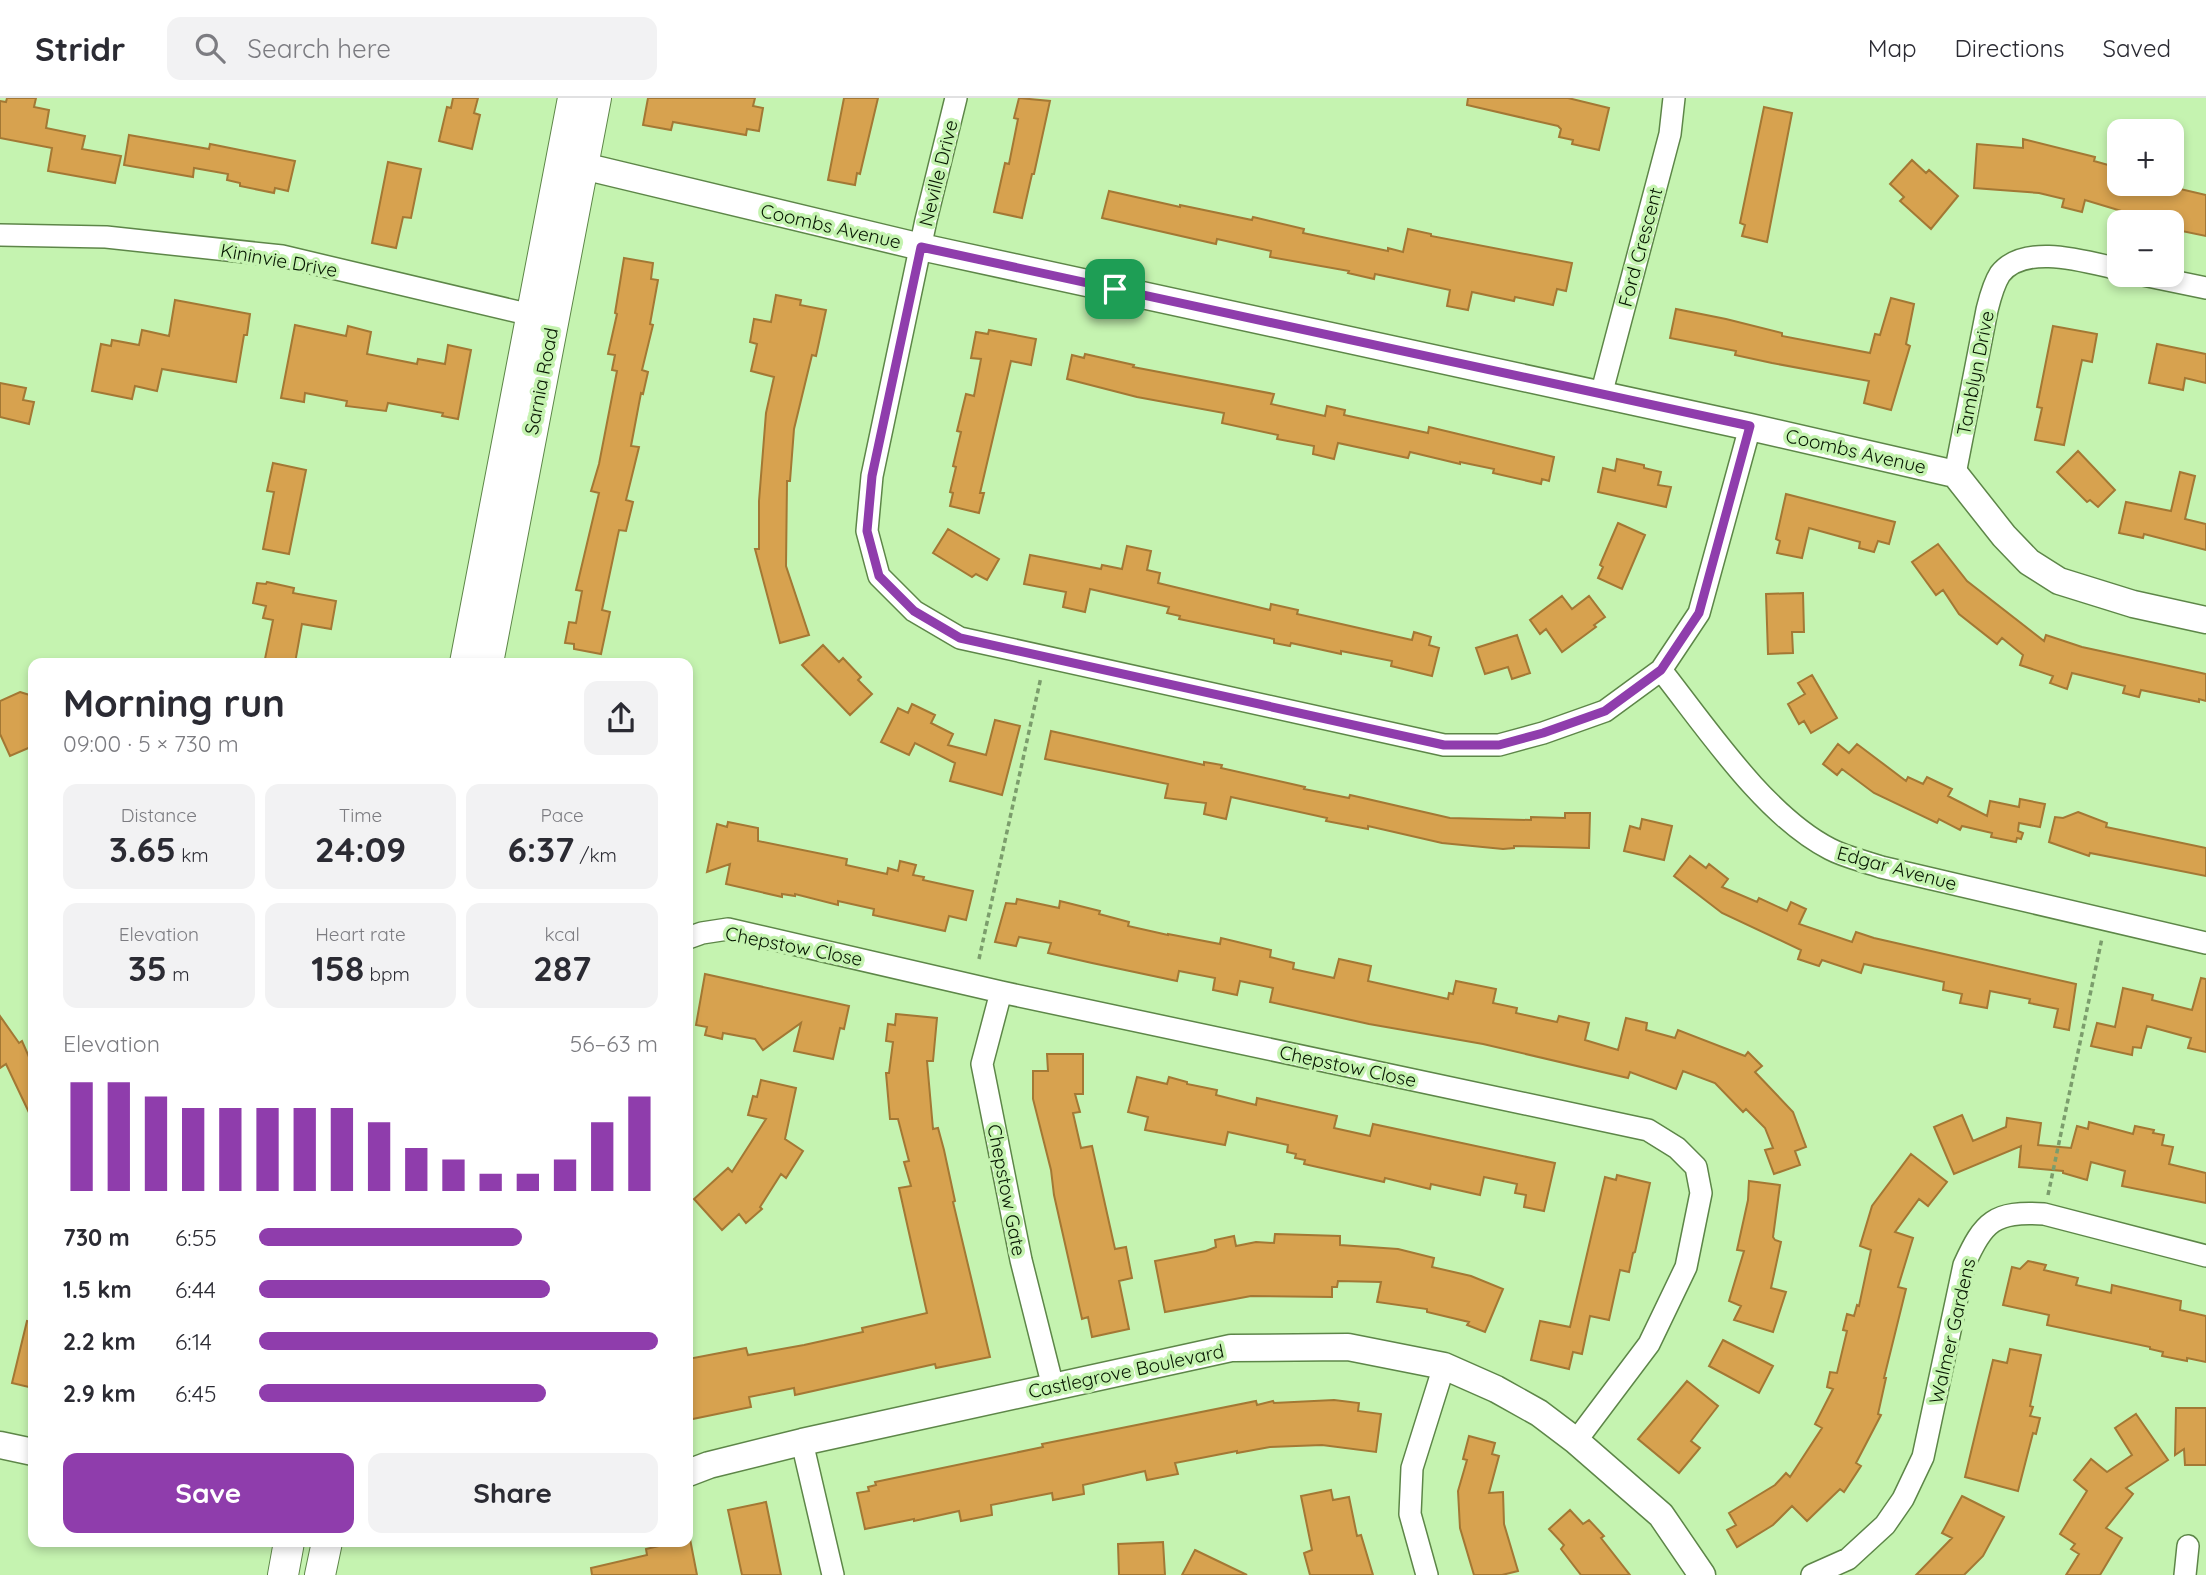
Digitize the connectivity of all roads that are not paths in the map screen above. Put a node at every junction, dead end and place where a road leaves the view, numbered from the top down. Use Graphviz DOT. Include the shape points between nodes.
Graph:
graph roads {
  1 [pos="573,98"];
  2 [pos="596,98"];
  3 [pos="956,98"];
  4 [pos="1674,98"];
  5 [pos="572,164"];
  6 [pos="0,235"];
  7 [pos="921,247"];
  8 [pos="2107,267"];
  9 [pos="2184,283"];
  10 [pos="2206,288"];
  11 [pos="542,318"];
  12 [pos="1601,396"];
  13 [pos="1750,426"];
  14 [pos="1955,474"];
  15 [pos="2206,620"];
  16 [pos="466,658"];
  17 [pos="489,658"];
  18 [pos="1661,670"];
  19 [pos="693,936"];
  20 [pos="2206,943"];
  21 [pos="1001,992"];
  22 [pos="2206,1256"];
  23 [pos="1444,1366"];
  24 [pos="1053,1387"];
  25 [pos="1576,1441"];
  26 [pos="802,1443"];
  27 [pos="0,1445"];
  28 [pos="28,1451"];
  29 [pos="693,1471"];
  30 [pos="2188,1546"];
  31 [pos="288,1547"];
  32 [pos="326,1547"];
  33 [pos="283,1575"];
  34 [pos="320,1575"];
  35 [pos="833,1575"];
  36 [pos="1427,1575"];
  37 [pos="1702,1575"];
  38 [pos="1812,1575"];
  39 [pos="2185,1575"];
  1 -- 5 [label="main road, Sarnia Road"];
  2 -- 5 [label="main road, Sarnia Road"];
  3 -- 7 [label="street, Neville Drive"];
  4 -- 12 [label="street, Ford Crescent" via="1670,134"];
  5 -- 7 [label="street, Coombs Avenue"];
  5 -- 11 [label="main road, Sarnia Road"];
  6 -- 11 [label="street, Kininvie Drive" via="106,236 282,256"];
  7 -- 12 [label="street, Coombs Avenue"];
  7 -- 18 [label="street, Neville Drive" via="872,476 867,531 879,576 914,611 960,638 1444,745 1499,745 1543,733 1605,711"];
  8 -- 14 [label="street, Tamblyn Drive" via="2035,256 2001,273 1987,310"];
  9 -- 10 [label="street"];
  11 -- 16 [label="main road, Sarnia Road"];
  11 -- 17 [label="main road, Sarnia Road"];
  12 -- 13 [label="street, Coombs Avenue"];
  13 -- 14 [label="street, Coombs Avenue"];
  13 -- 18 [label="street" via="1699,613"];
  14 -- 15 [label="street" via="2029,562 2059,580 2133,604"];
  18 -- 20 [label="street, Edgar Avenue" via="1786,820 1830,850 1881,867"];
  19 -- 21 [label="street, Chepstow Close" via="728,929"];
  21 -- 24 [label="street, Chepstow Gate" via="982,1064 1021,1260"];
  21 -- 25 [label="street, Chepstow Close" via="1648,1130 1677,1148 1696,1167 1701,1193 1686,1267 1649,1344"];
  22 -- 38 [label="street, Walmer Gardens" via="2044,1214 2016,1213 1989,1223 1964,1265 1923,1457 1903,1499 1885,1525 1848,1559"];
  23 -- 24 [label="street, Castlegrove Boulevard" via="1348,1347 1231,1348"];
  23 -- 25 [label="street, Castlegrove Boulevard" via="1539,1413"];
  23 -- 36 [label="street" via="1412,1468 1410,1514"];
  24 -- 26 [label="street, Castlegrove Boulevard"];
  25 -- 37 [label="street, Castlegrove Boulevard" via="1661,1515"];
  26 -- 29 [label="street, Castlegrove Boulevard"];
  26 -- 35 [label="street"];
  27 -- 28 [label="street"];
  30 -- 39 [label="street"];
  31 -- 33 [label="main road"];
  32 -- 34 [label="main road"];
}
